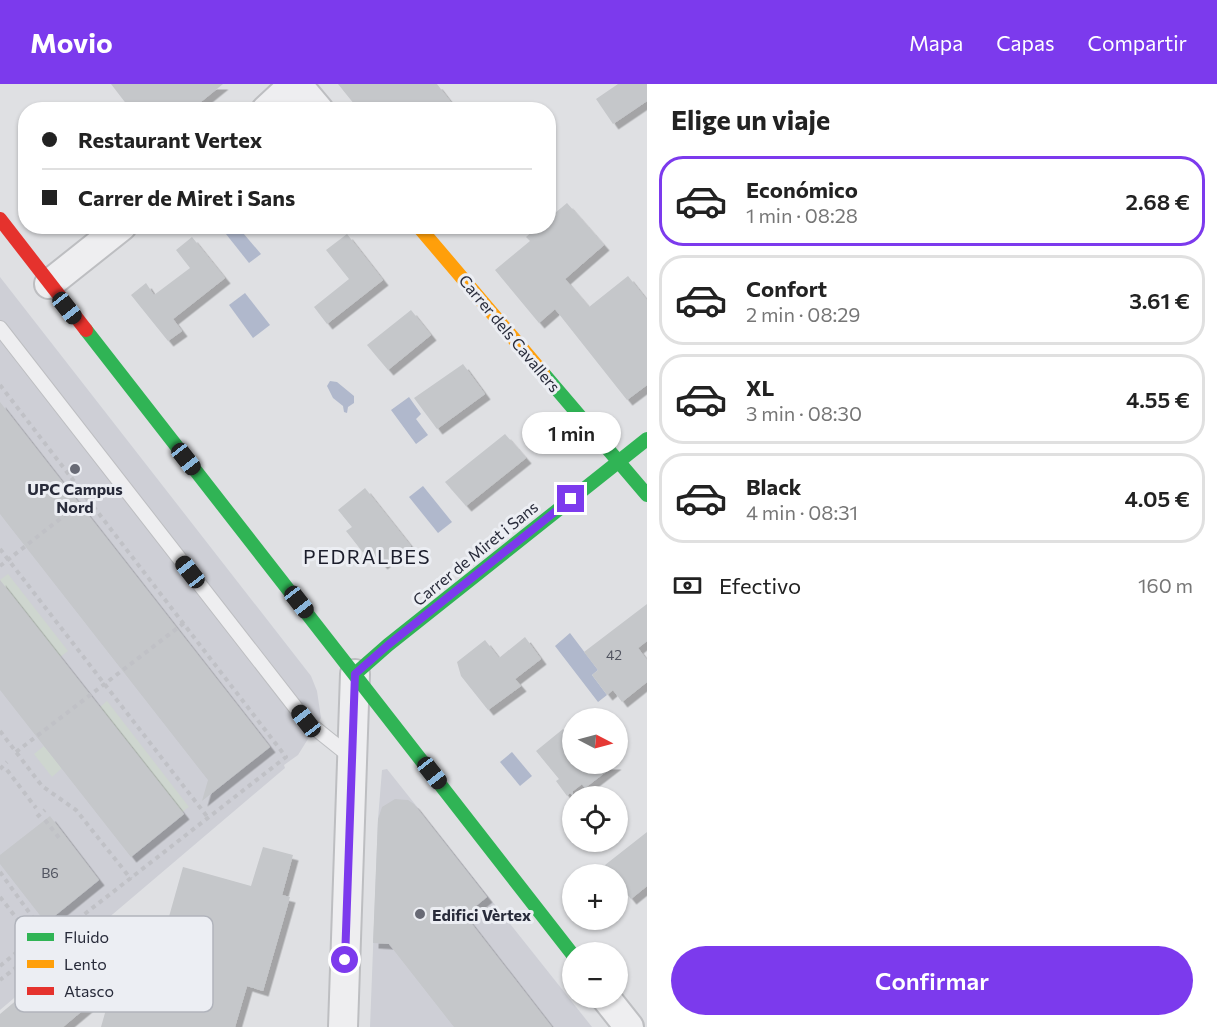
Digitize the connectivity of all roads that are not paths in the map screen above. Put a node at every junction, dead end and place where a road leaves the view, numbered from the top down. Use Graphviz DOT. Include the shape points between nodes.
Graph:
graph roads {
  1 [pos="296,84"];
  2 [pos="275,102"];
  3 [pos="312,102"];
  4 [pos="0,219"];
  5 [pos="112,234"];
  6 [pos="425,234"];
  7 [pos="49,284"];
  8 [pos="0,328"];
  9 [pos="647,439"];
  10 [pos="618,461"];
  11 [pos="647,495"];
  12 [pos="355,674"];
  13 [pos="352,758"];
  14 [pos="563,942"];
  15 [pos="614,1008"];
  16 [pos="343,1027"];
  17 [pos="629,1027"];
  1 -- 2 [label="street"];
  1 -- 3 [label="street"];
  4 -- 7 [label="street"];
  5 -- 7 [label="street"];
  6 -- 10 [label="street, Carrer dels Cavallers"];
  7 -- 12 [label="street"];
  8 -- 13 [label="lane" via="306,721"];
  9 -- 10 [label="street, Carrer de Miret i Sans"];
  10 -- 11 [label="street, Carrer dels Cavallers"];
  10 -- 12 [label="street, Carrer de Miret i Sans"];
  12 -- 13 [label="street"];
  12 -- 14 [label="street"];
  13 -- 16 [label="street"];
  15 -- 17 [label="street"];
}
